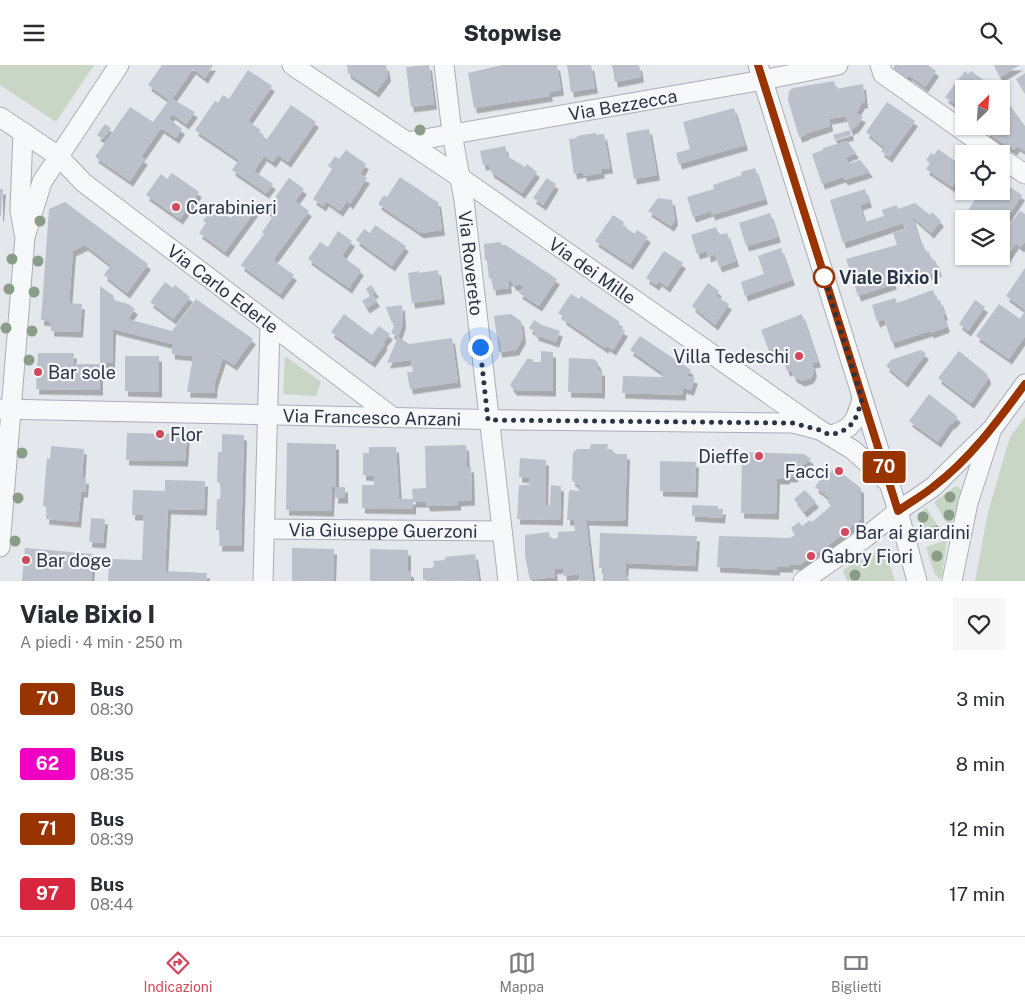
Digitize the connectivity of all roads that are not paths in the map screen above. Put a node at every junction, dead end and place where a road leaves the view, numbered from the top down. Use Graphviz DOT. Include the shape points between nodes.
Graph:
graph roads {
  1 [pos="119,65"];
  2 [pos="292,65"];
  3 [pos="444,65"];
  4 [pos="838,65"];
  5 [pos="880,65"];
  6 [pos="761,73"];
  7 [pos="0,118"];
  8 [pos="23,132"];
  9 [pos="452,133"];
  10 [pos="407,142"];
  11 [pos="983,145"];
  12 [pos="58,156"];
  13 [pos="1010,164"];
  14 [pos="1025,174"];
  15 [pos="461,178"];
  16 [pos="25,237"];
  17 [pos="270,325"];
  18 [pos="1025,384"];
  19 [pos="770,394"];
  20 [pos="862,399"];
  21 [pos="5,409"];
  22 [pos="267,416"];
  23 [pos="394,418"];
  24 [pos="488,420"];
  25 [pos="763,423"];
  26 [pos="992,429"];
  27 [pos="825,432"];
  28 [pos="888,483"];
  29 [pos="898,511"];
  30 [pos="264,529"];
  31 [pos="502,531"];
  32 [pos="0,547"];
  33 [pos="263,581"];
  34 [pos="508,581"];
  35 [pos="804,581"];
  36 [pos="918,581"];
  37 [pos="952,581"];
  1 -- 12 [label="street"];
  2 -- 10 [label="street, Via dei Mille"];
  3 -- 9 [label="street, Via Rovereto"];
  4 -- 6 [label="street, Via Bezzecca"];
  5 -- 11 [label="street" via="883,75"];
  6 -- 9 [label="street, Via Bezzecca"];
  6 -- 20 [label="street"];
  7 -- 8 [label="street, Via Carlo Ederle"];
  8 -- 12 [label="street, Via Carlo Ederle"];
  8 -- 16 [label="street" via="20,210"];
  9 -- 10 [label="street, Via Bezzecca"];
  9 -- 15 [label="street, Via Rovereto"];
  10 -- 15 [label="street, Via dei Mille"];
  12 -- 16 [label="street" via="42,182"];
  12 -- 17 [label="street, Via Carlo Ederle" via="84,183"];
  13 -- 14 [label="street"];
  15 -- 19 [label="street, Via dei Mille"];
  15 -- 24 [label="street, Via Rovereto"];
  16 -- 21 [label="street"];
  17 -- 22 [label="street"];
  17 -- 23 [label="street, Via Carlo Ederle"];
  18 -- 26 [label="street"];
  19 -- 25 [label="street" via="773,410"];
  19 -- 27 [label="street, Via dei Mille"];
  20 -- 27 [label="street" via="852,425 842,432"];
  20 -- 28 [label="street"];
  21 -- 22 [label="street, Via Francesco Anzani"];
  21 -- 32 [label="street"];
  22 -- 23 [label="street, Via Francesco Anzani"];
  22 -- 30 [label="street"];
  23 -- 24 [label="street, Via Francesco Anzani"];
  24 -- 25 [label="street, Via Francesco Anzani"];
  24 -- 31 [label="street, Via Rovereto"];
  25 -- 27 [label="street, Via Francesco Anzani" via="793,423"];
  26 -- 29 [label="street" via="933,487"];
  26 -- 37 [label="street" via="968,503"];
  27 -- 28 [label="street, Via dei Mille" via="853,451"];
  28 -- 29 [label="street"];
  29 -- 35 [label="street"];
  29 -- 36 [label="street"];
  30 -- 31 [label="street, Via Giuseppe Guerzoni"];
  30 -- 33 [label="street"];
  31 -- 34 [label="street, Via Rovereto"];
}
